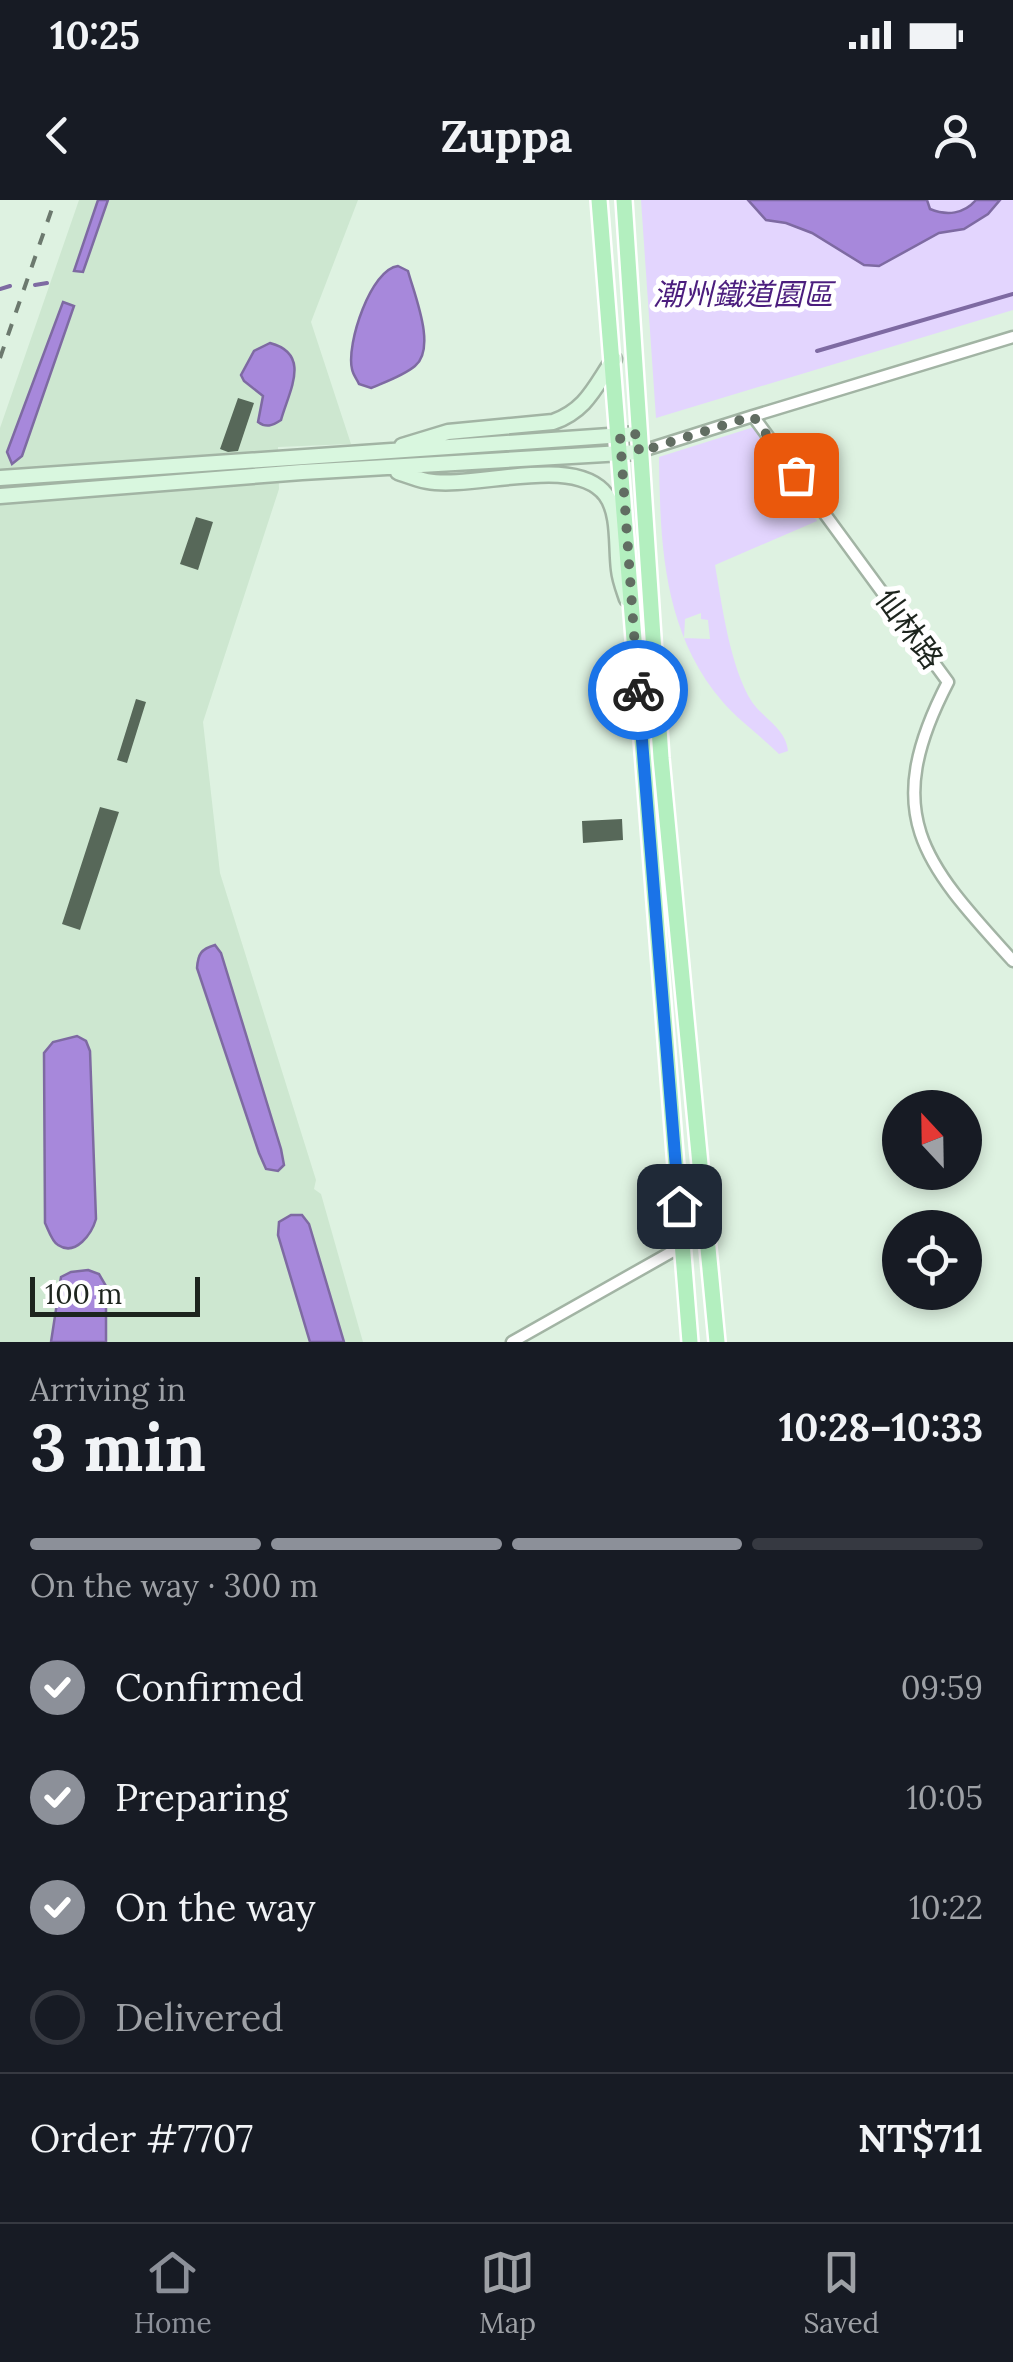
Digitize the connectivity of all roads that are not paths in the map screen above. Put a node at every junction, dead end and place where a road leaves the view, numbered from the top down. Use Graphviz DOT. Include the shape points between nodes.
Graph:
graph roads {
  1 [pos="599,200"];
  2 [pos="624,200"];
  3 [pos="1013,336"];
  4 [pos="614,359"];
  5 [pos="753,416"];
  6 [pos="620,436"];
  7 [pos="638,443"];
  8 [pos="383,452"];
  9 [pos="622,453"];
  10 [pos="388,468"];
  11 [pos="0,478"];
  12 [pos="0,496"];
  13 [pos="632,617"];
  14 [pos="1013,961"];
  15 [pos="682,1246"];
  16 [pos="512,1342"];
  17 [pos="690,1342"];
  18 [pos="717,1342"];
  1 -- 4 [label="main road"];
  2 -- 7 [label="main road"];
  3 -- 5 [label="street"];
  4 -- 6 [label="main road"];
  4 -- 8 [label="street" via="596,390 564,418 448,432"];
  5 -- 7 [label="street"];
  5 -- 14 [label="street, 仙林路" via="948,682 914,777 915,816 945,883"];
  6 -- 7 [label="street"];
  6 -- 8 [label="street"];
  6 -- 9 [label="main road"];
  7 -- 9 [label="street"];
  7 -- 18 [label="main road" via="677,949"];
  8 -- 11 [label="street"];
  9 -- 10 [label="street"];
  9 -- 13 [label="main road"];
  10 -- 12 [label="street"];
  10 -- 13 [label="street" via="429,482 548,475 589,480 612,510"];
  13 -- 15 [label="main road"];
  15 -- 16 [label="street"];
  15 -- 17 [label="main road"];
}
